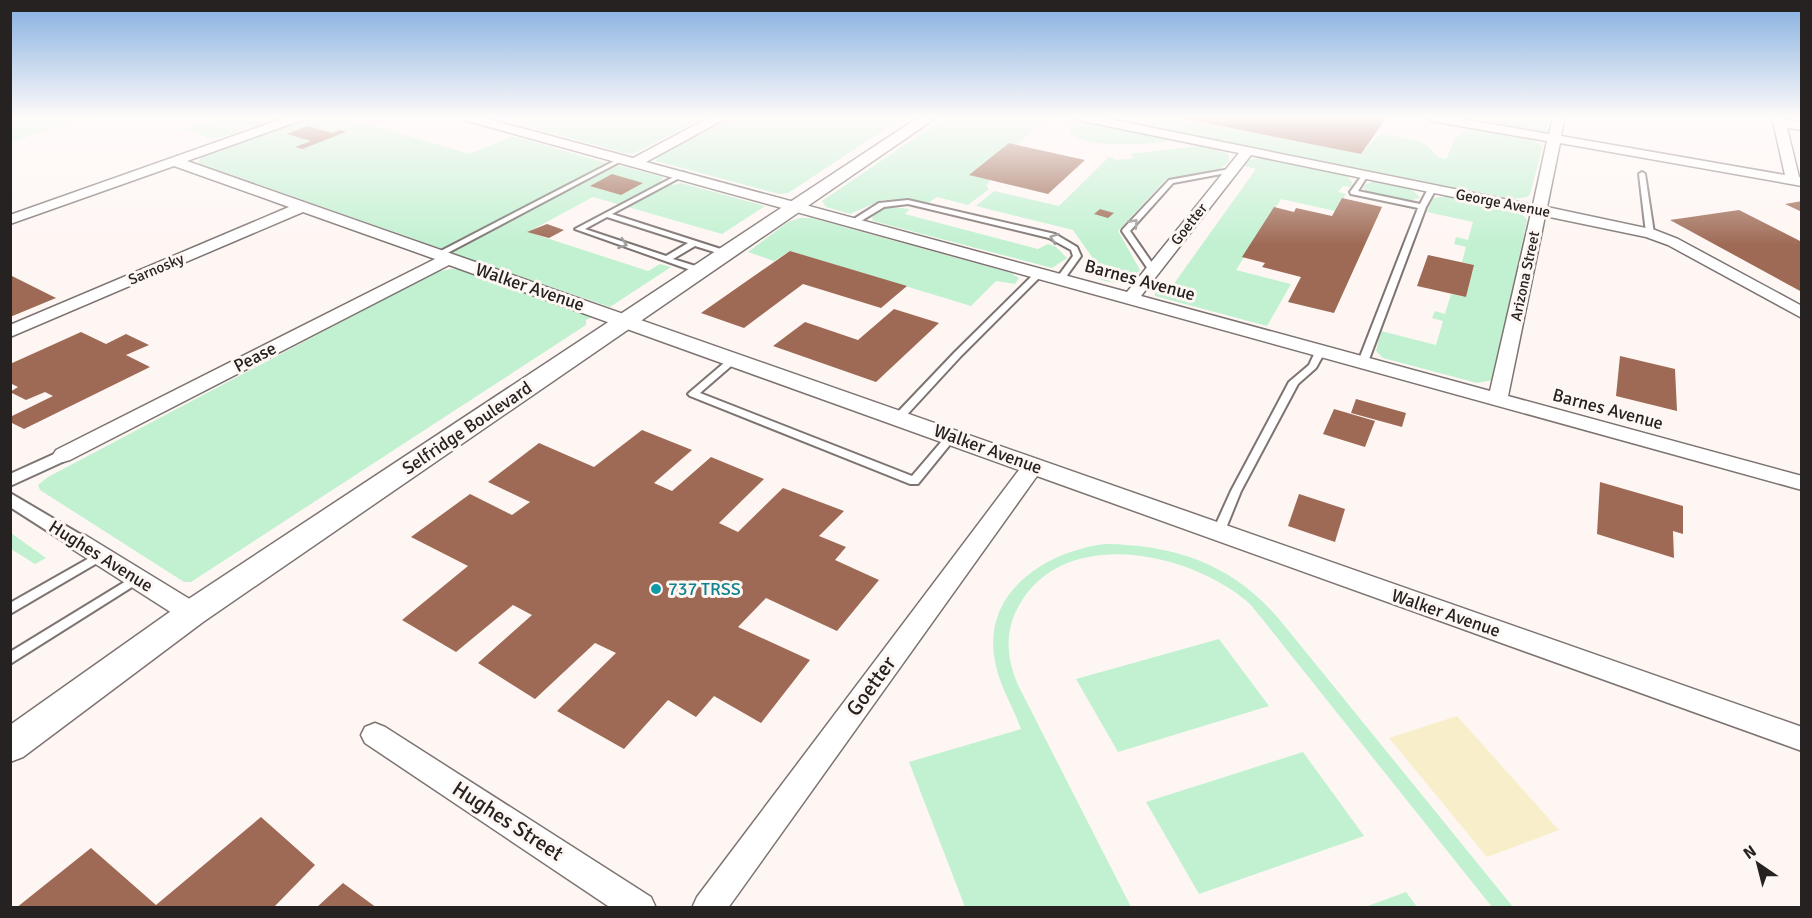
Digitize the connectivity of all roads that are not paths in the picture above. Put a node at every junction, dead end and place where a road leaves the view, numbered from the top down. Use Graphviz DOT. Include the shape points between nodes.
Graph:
graph roads {
  1 [pos="177,160"];
  2 [pos="631,160"];
  3 [pos="866,160"];
  4 [pos="1239,160"];
  5 [pos="1290,160"];
  6 [pos="1550,160"];
  7 [pos="1672,160"];
  8 [pos="1791,160"];
  9 [pos="174,161"];
  10 [pos="1230,171"];
  11 [pos="682,174"];
  12 [pos="1642,174"];
  13 [pos="1365,175"];
  14 [pos="1797,181"];
  15 [pos="1432,189"];
  16 [pos="302,207"];
  17 [pos="796,207"];
  18 [pos="1422,207"];
  19 [pos="1539,210"];
  20 [pos="607,214"];
  21 [pos="10,220"];
  22 [pos="853,222"];
  23 [pos="1650,233"];
  24 [pos="694,243"];
  25 [pos="727,254"];
  26 [pos="442,257"];
  27 [pos="667,259"];
  28 [pos="1153,270"];
  29 [pos="702,271"];
  30 [pos="1040,273"];
  31 [pos="1060,279"];
  32 [pos="1131,298"];
  33 [pos="1802,313"];
  34 [pos="627,321"];
  35 [pos="10,332"];
  36 [pos="1321,350"];
  37 [pos="734,359"];
  38 [pos="1364,362"];
  39 [pos="1498,399"];
  40 [pos="898,417"];
  41 [pos="952,436"];
  42 [pos="63,455"];
  43 [pos="1034,465"];
  44 [pos="10,482"];
  45 [pos="1802,483"];
  46 [pos="10,500"];
  47 [pos="1218,532"];
  48 [pos="77,541"];
  49 [pos="100,556"];
  50 [pos="136,579"];
  51 [pos="10,609"];
  52 [pos="192,613"];
  53 [pos="10,659"];
  54 [pos="375,735"];
  55 [pos="1802,739"];
  56 [pos="10,746"];
  57 [pos="640,908"];
  58 [pos="708,908"];
  1 -- 9 [label="street"];
  2 -- 11 [label="street, Barnes Avenue"];
  2 -- 26 [label="lane"];
  3 -- 17 [label="street, Selfridge Boulevard"];
  4 -- 10 [label="street, Goetter"];
  5 -- 13 [label="street, George Avenue"];
  6 -- 19 [label="street, Arizona Street"];
  7 -- 14 [label="street"];
  8 -- 14 [label="street"];
  9 -- 16 [label="street, Walker Avenue"];
  9 -- 21 [label="street"];
  10 -- 28 [label="street, Goetter"];
  28 -- 10 [label="lane, one-way" via="1126,231 1171,181"];
  11 -- 17 [label="street, Barnes Avenue"];
  11 -- 20 [label="lane"];
  12 -- 23 [label="lane"];
  13 -- 15 [label="street, George Avenue"];
  13 -- 18 [label="lane" via="1354,192"];
  15 -- 18 [label="lane"];
  15 -- 19 [label="street, George Avenue"];
  16 -- 26 [label="street, Walker Avenue"];
  16 -- 35 [label="street, Sarnosky"];
  17 -- 22 [label="street, Barnes Avenue"];
  17 -- 25 [label="street, Selfridge Boulevard"];
  18 -- 38 [label="lane"];
  19 -- 23 [label="street, George Avenue"];
  19 -- 39 [label="street, Arizona Street"];
  20 -- 24 [label="lane"];
  20 -- 27 [label="lane, one-way" via="579,229"];
  22 -- 30 [label="street, Barnes Avenue"];
  31 -- 22 [label="lane, one-way" via="1077,256 1074,249 1052,236 896,201"];
  23 -- 33 [label="street, George Avenue"];
  24 -- 25 [label="lane"];
  24 -- 27 [label="lane"];
  25 -- 29 [label="street, Selfridge Boulevard"];
  26 -- 34 [label="street, Walker Avenue"];
  26 -- 42 [label="street, Pease"];
  27 -- 29 [label="lane"];
  28 -- 32 [label="street, Goetter"];
  29 -- 34 [label="street, Selfridge Boulevard"];
  30 -- 31 [label="street, Barnes Avenue"];
  30 -- 40 [label="lane"];
  31 -- 32 [label="street, Barnes Avenue"];
  32 -- 36 [label="street, Barnes Avenue"];
  34 -- 37 [label="street, Walker Avenue"];
  34 -- 52 [label="street, Selfridge Boulevard"];
  36 -- 38 [label="street, Barnes Avenue"];
  36 -- 47 [label="lane" via="1313,366 1294,382"];
  37 -- 40 [label="street, Walker Avenue"];
  37 -- 41 [label="lane" via="693,394 914,481"];
  38 -- 39 [label="street, Barnes Avenue"];
  39 -- 45 [label="street, Barnes Avenue"];
  40 -- 41 [label="street, Walker Avenue"];
  41 -- 43 [label="street, Walker Avenue"];
  42 -- 44 [label="street"];
  43 -- 47 [label="street, Walker Avenue"];
  43 -- 58 [label="street, Goetter"];
  46 -- 48 [label="street, Hughes Avenue"];
  47 -- 55 [label="street, Walker Avenue"];
  48 -- 49 [label="street, Hughes Avenue"];
  49 -- 50 [label="street, Hughes Avenue"];
  49 -- 51 [label="lane"];
  50 -- 52 [label="street, Hughes Avenue"];
  50 -- 53 [label="lane"];
  52 -- 56 [label="street, Selfridge Boulevard"];
  54 -- 57 [label="street, Hughes Street"];
}
